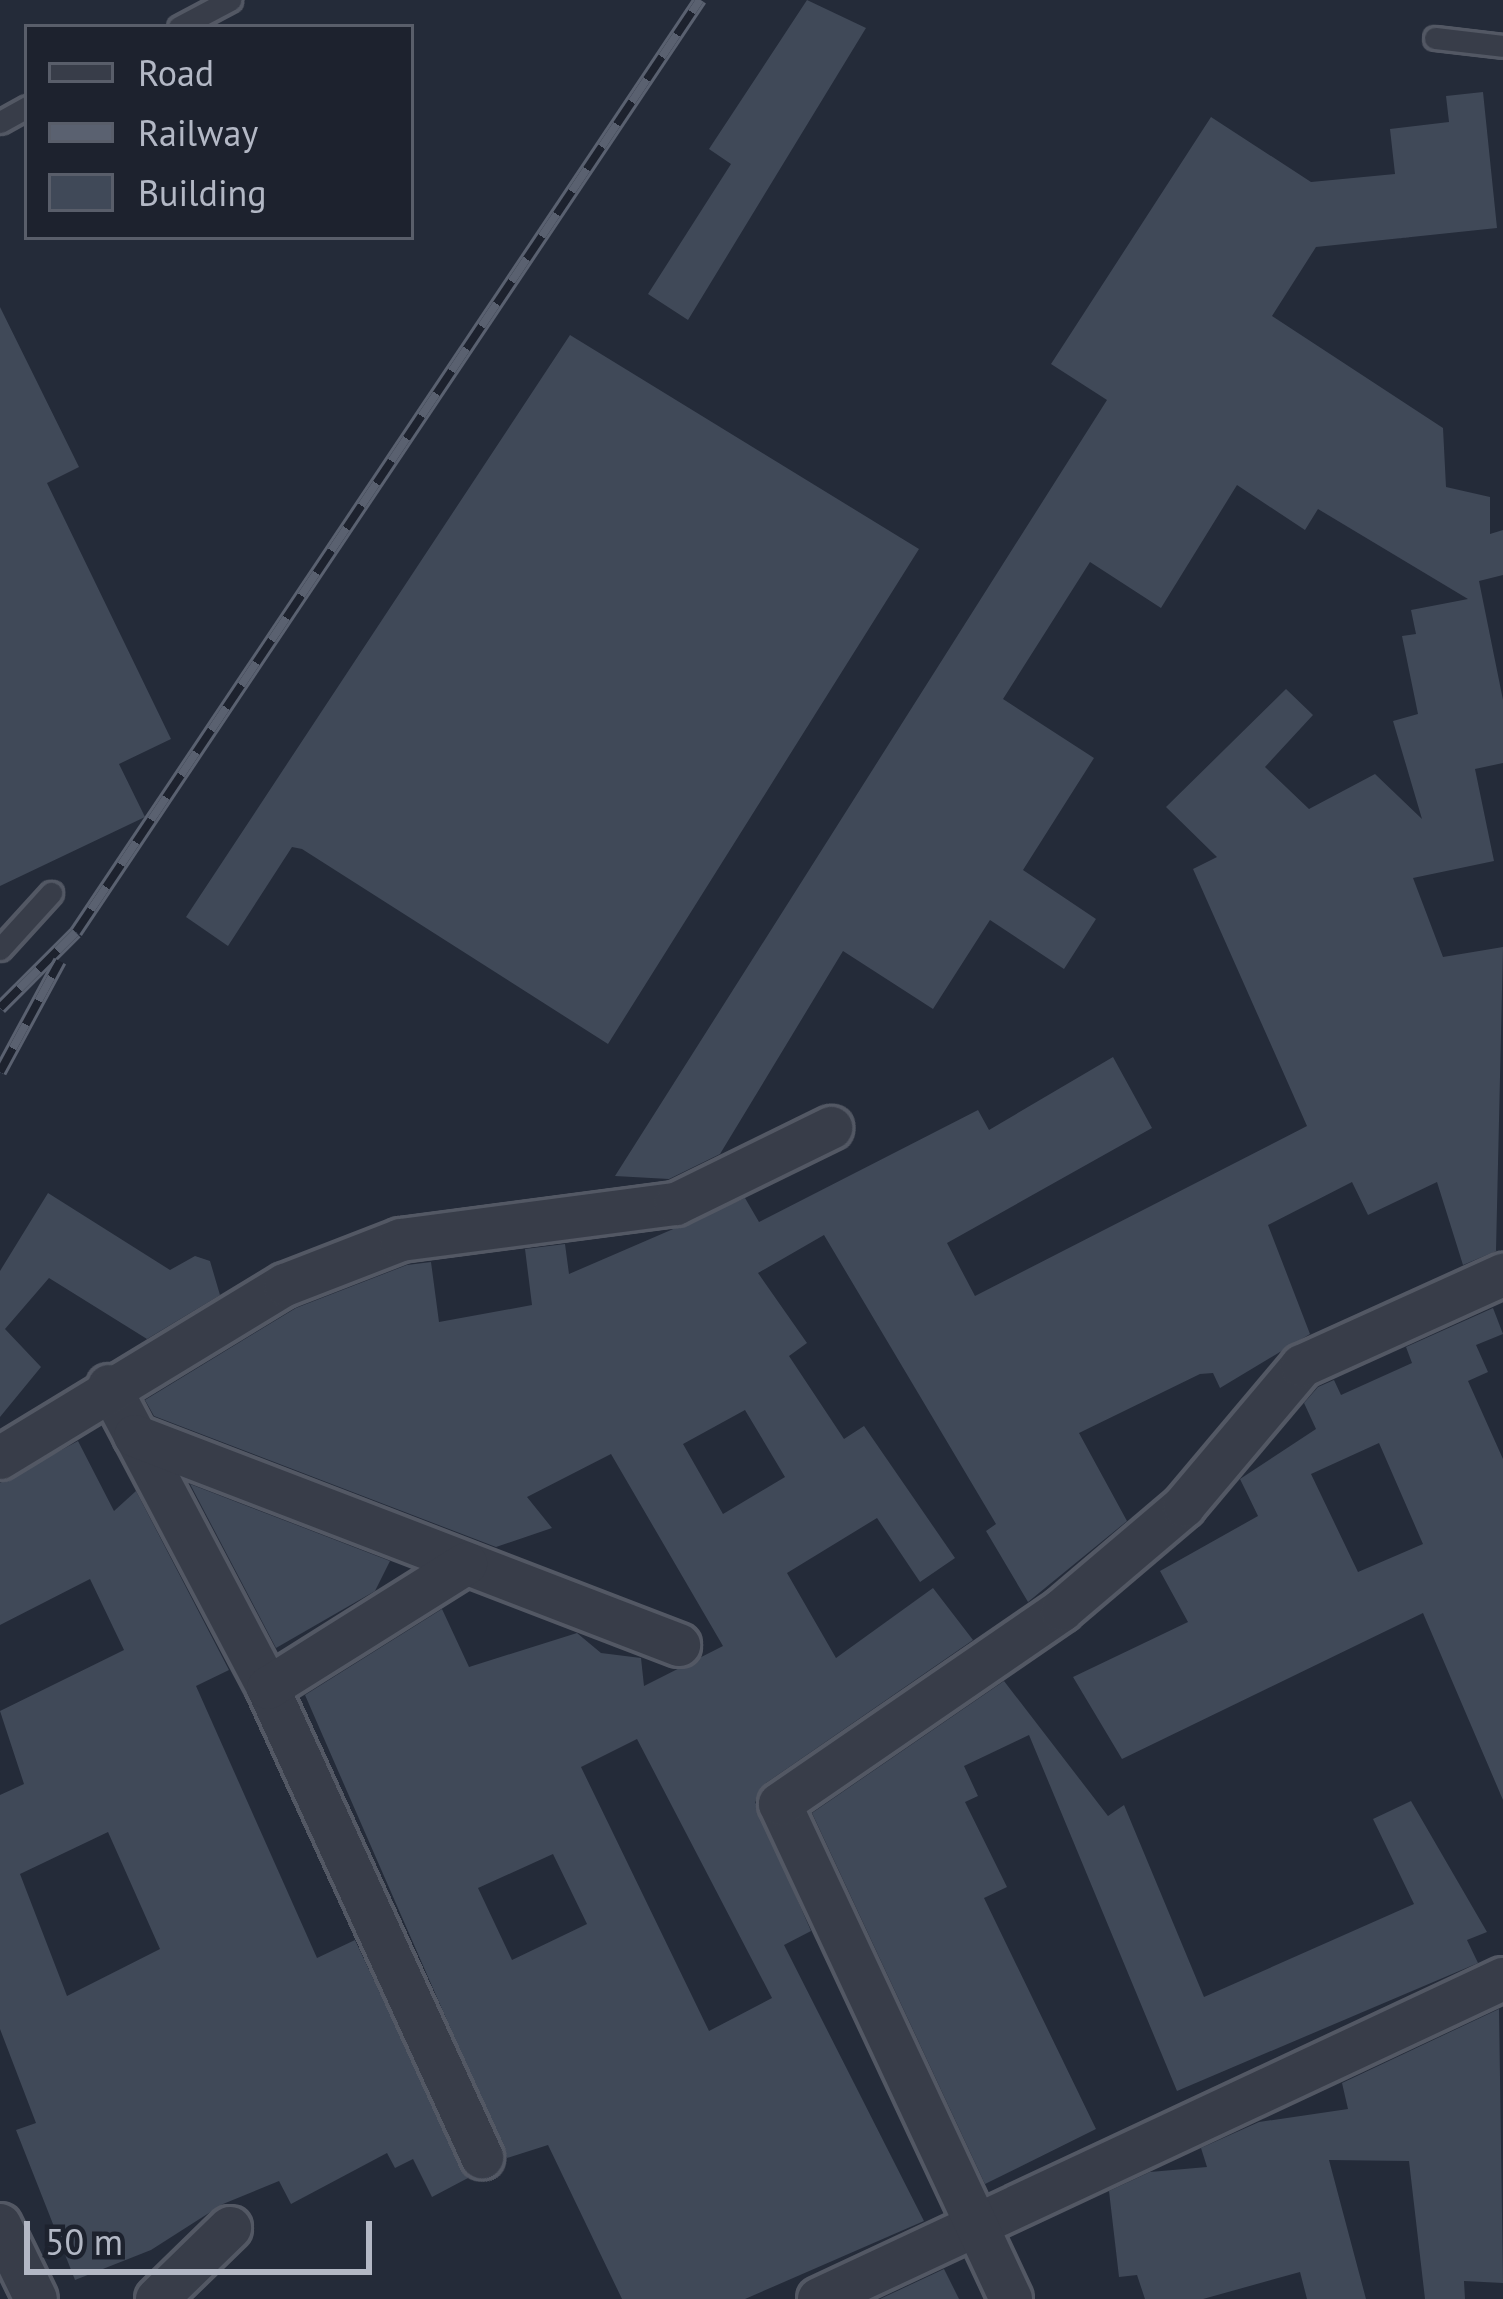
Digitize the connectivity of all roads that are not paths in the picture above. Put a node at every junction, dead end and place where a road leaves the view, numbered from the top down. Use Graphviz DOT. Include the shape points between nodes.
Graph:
graph roads {
  1 [pos="230,0"];
  2 [pos="185,24"];
  3 [pos="1435,38"];
  4 [pos="1503,46"];
  5 [pos="51,893"];
  6 [pos="0,949"];
  7 [pos="831,1128"];
  8 [pos="1503,1274"];
  9 [pos="109,1386"];
  10 [pos="135,1436"];
  11 [pos="0,1459"];
  12 [pos="466,1564"];
  13 [pos="680,1646"];
  14 [pos="268,1688"];
  15 [pos="1503,1979"];
  16 [pos="482,2157"];
  17 [pos="0,2225"];
  18 [pos="977,2225"];
  19 [pos="230,2228"];
  20 [pos="36,2299"];
  21 [pos="157,2299"];
  22 [pos="819,2299"];
  23 [pos="1011,2299"];
  1 -- 2 [label="lane"];
  3 -- 4 [label="lane"];
  5 -- 6 [label="lane"];
  7 -- 9 [label="street" via="676,1204 401,1240 286,1285"];
  8 -- 18 [label="street" via="1302,1366 1184,1506 1062,1610 780,1804"];
  9 -- 10 [label="street"];
  9 -- 11 [label="street"];
  10 -- 12 [label="street"];
  10 -- 14 [label="street"];
  12 -- 13 [label="street"];
  12 -- 14 [label="street"];
  14 -- 16 [label="street"];
  15 -- 18 [label="street"];
  17 -- 20 [label="street"];
  18 -- 22 [label="street"];
  18 -- 23 [label="street"];
  19 -- 21 [label="street"];
}
